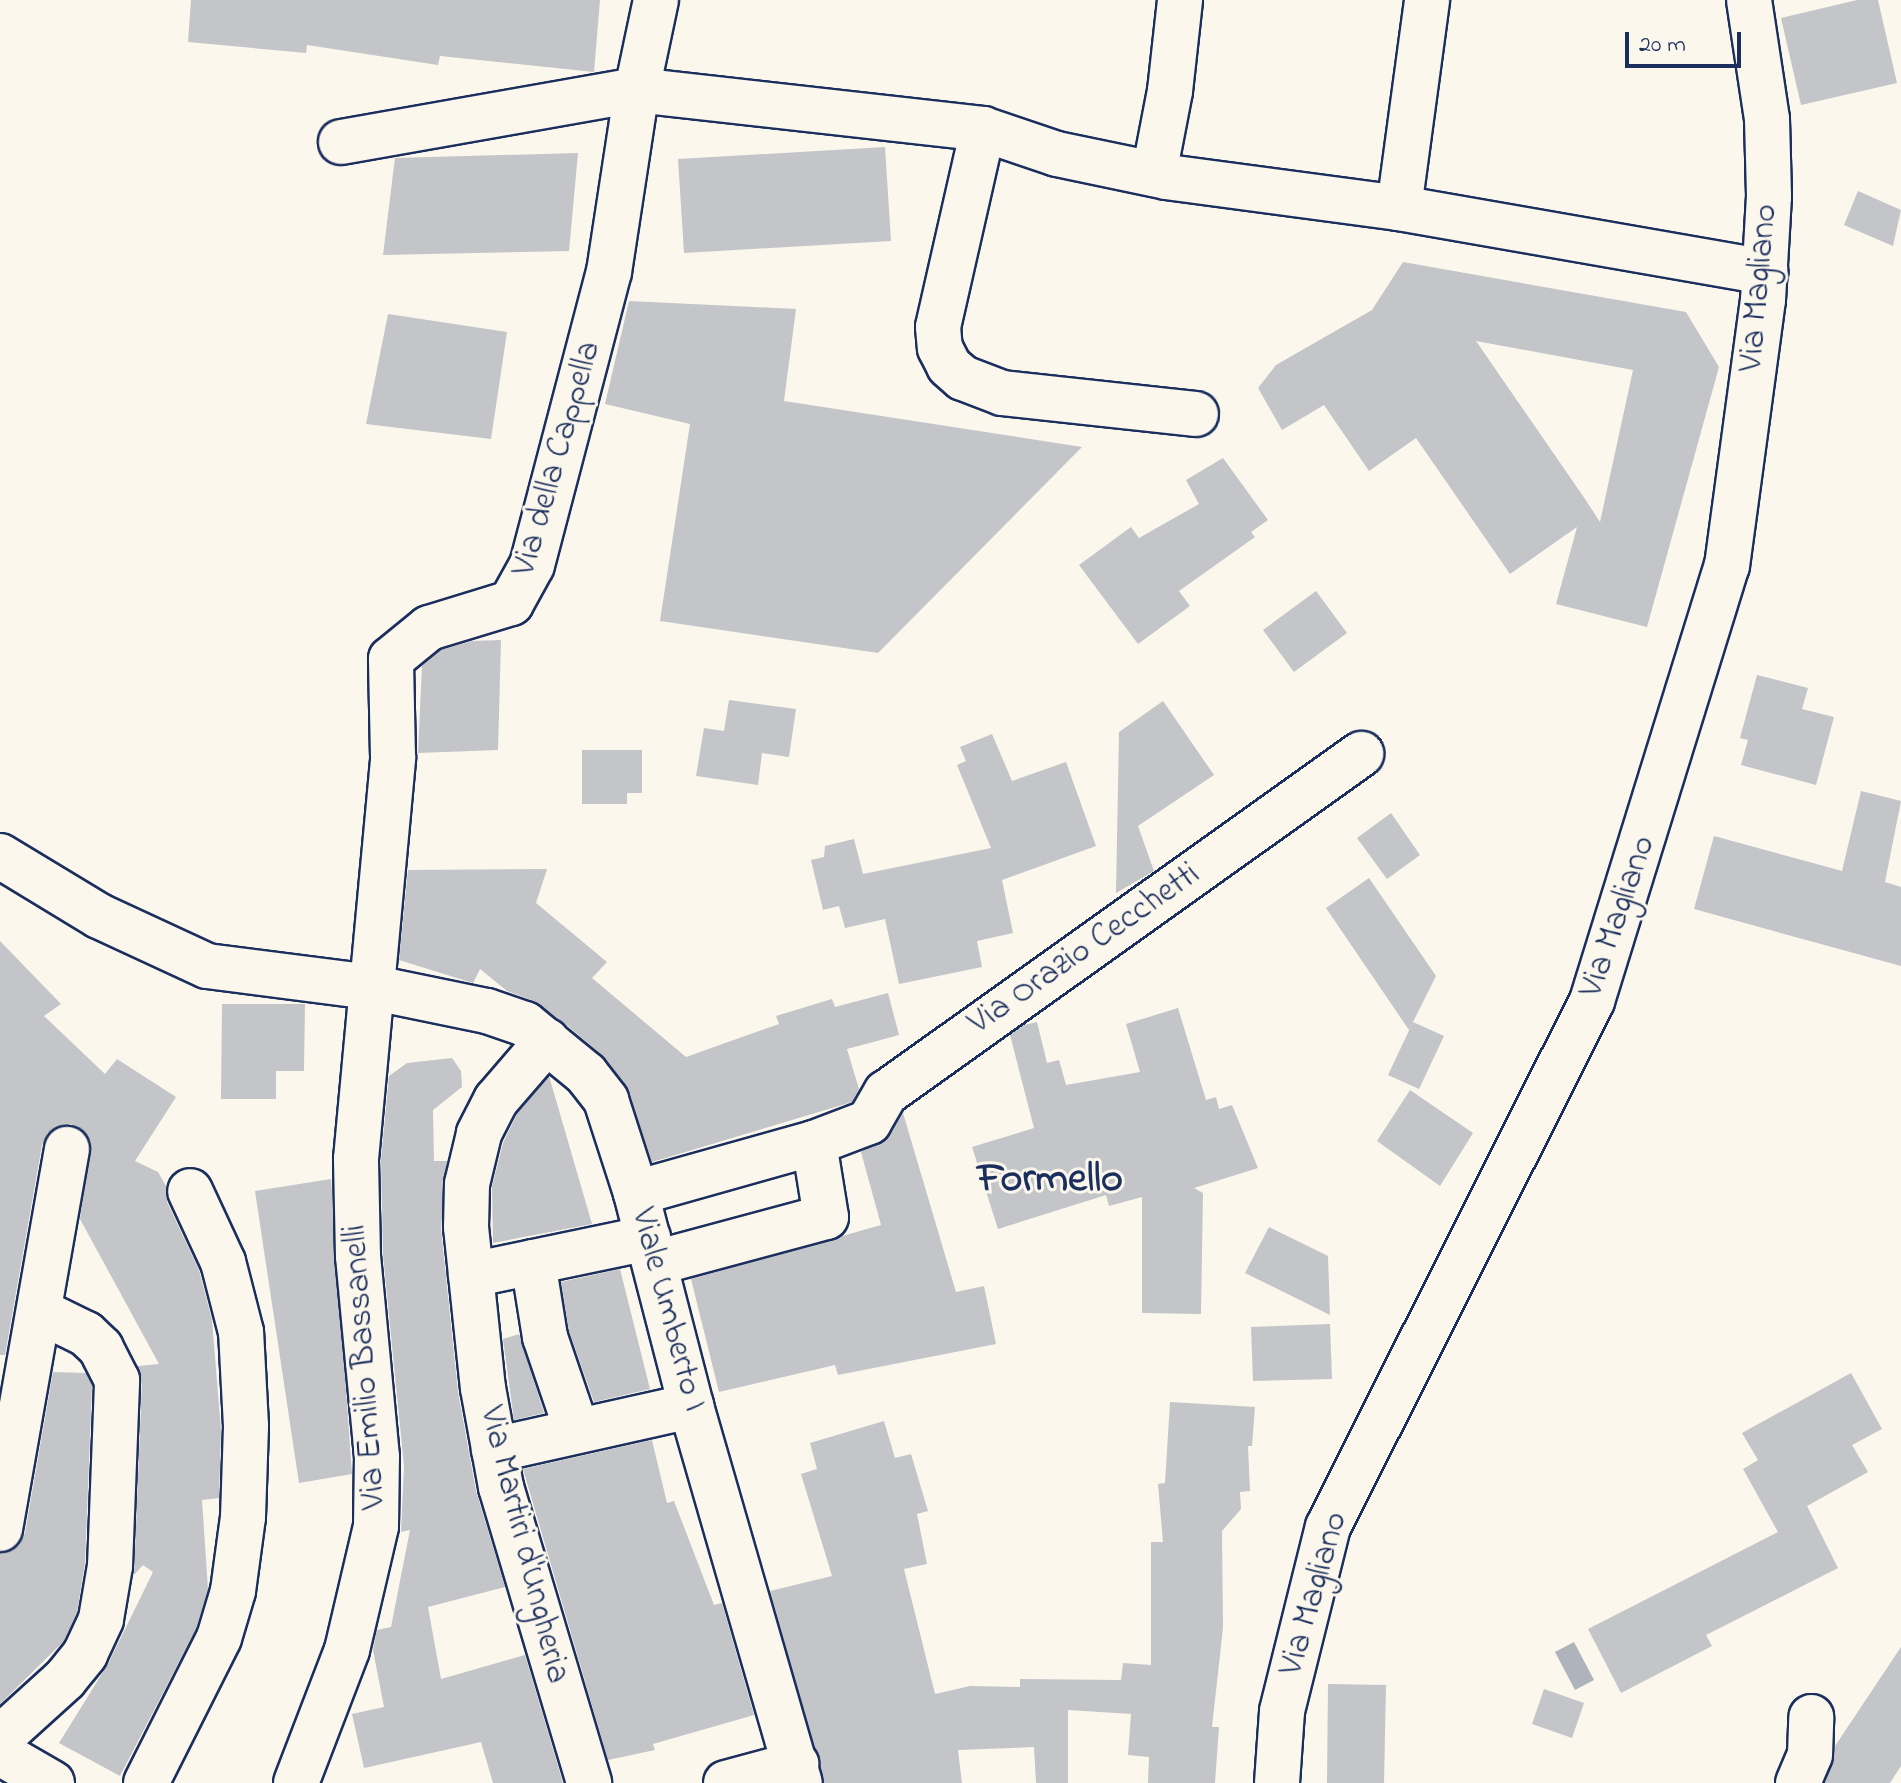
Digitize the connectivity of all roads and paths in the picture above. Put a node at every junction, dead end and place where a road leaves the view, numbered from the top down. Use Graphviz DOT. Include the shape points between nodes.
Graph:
graph roads {
  1 [pos="656,0"];
  2 [pos="1180,0"];
  3 [pos="1427,0"];
  4 [pos="1749,0"];
  5 [pos="637,90"];
  6 [pos="983,129"];
  7 [pos="341,142"];
  8 [pos="1154,174"];
  9 [pos="1399,208"];
  10 [pos="1765,272"];
  11 [pos="1196,414"];
  12 [pos="1361,754"];
  13 [pos="0,856"];
  14 [pos="370,987"];
  15 [pos="547,1041"];
  16 [pos="814,1143"];
  17 [pos="67,1149"];
  18 [pos="190,1191"];
  19 [pos="636,1193"];
  20 [pos="652,1250"];
  21 [pos="533,1262"];
  22 [pos="471,1275"];
  23 [pos="41,1312"];
  24 [pos="691,1406"];
  25 [pos="577,1431"];
  26 [pos="494,1450"];
  27 [pos="0,1529"];
  28 [pos="1811,1717"];
  29 [pos="0,1738"];
  30 [pos="0,1753"];
  31 [pos="798,1774"];
  32 [pos="52,1783"];
  33 [pos="146,1783"];
  34 [pos="296,1783"];
  35 [pos="589,1783"];
  36 [pos="726,1783"];
  37 [pos="1277,1783"];
  38 [pos="1798,1783"];
  1 -- 5 [label="street, Via della Cappella"];
  2 -- 8 [label="street"];
  3 -- 9 [label="street"];
  4 -- 10 [label="street, Via Magliano" via="1768,132"];
  5 -- 6 [label="street"];
  5 -- 7 [label="street"];
  5 -- 14 [label="street, Via della Cappella" via="609,272 527,577 511,603 429,628 391,659 393,757"];
  6 -- 8 [label="street" via="1057,154"];
  6 -- 11 [label="street" via="938,327 949,366 963,378 1002,393"];
  8 -- 9 [label="street"];
  9 -- 10 [label="street"];
  10 -- 37 [label="street, Via Magliano" via="1727,566 1646,835 1592,1001 1328,1527 1282,1711"];
  12 -- 16 [label="street, Via Orazio Cecchetti" via="886,1093 869,1122"];
  13 -- 14 [label="street, Viale Umberto I" via="99,916 207,966"];
  14 -- 15 [label="street, Viale Umberto I" via="487,1011 525,1024"];
  14 -- 34 [label="street, Via Emilio Bassanelli" via="356,1188 377,1457 376,1526 355,1623"];
  15 -- 19 [label="street, Viale Umberto I" via="566,1054 606,1100"];
  15 -- 22 [label="street, Via Martiri d'Ungheria" via="496,1100 479,1134 466,1204"];
  16 -- 19 [label="street, Via Orazio Cecchetti"];
  16 -- 20 [label="street" via="826,1217"];
  17 -- 23 [label="street"];
  18 -- 33 [label="street" via="223,1262 241,1332 243,1517 233,1591 219,1638"];
  19 -- 20 [label="street, Viale Umberto I"];
  20 -- 21 [label="street"];
  20 -- 24 [label="street, Viale Umberto I"];
  21 -- 22 [label="street"];
  21 -- 25 [label="street" via="545,1337"];
  22 -- 26 [label="street, Via Martiri d'Ungheria"];
  23 -- 27 [label="street"];
  23 -- 29 [label="street" via="86,1334 101,1348 117,1380 110,1566 101,1619 85,1654"];
  24 -- 25 [label="street"];
  24 -- 31 [label="street, Viale Umberto I"];
  25 -- 26 [label="street"];
  26 -- 35 [label="street, Via Martiri d'Ungheria" via="537,1623"];
  28 -- 38 [label="street" via="1810,1755"];
  30 -- 32 [label="street"];
  31 -- 36 [label="street"];
}
